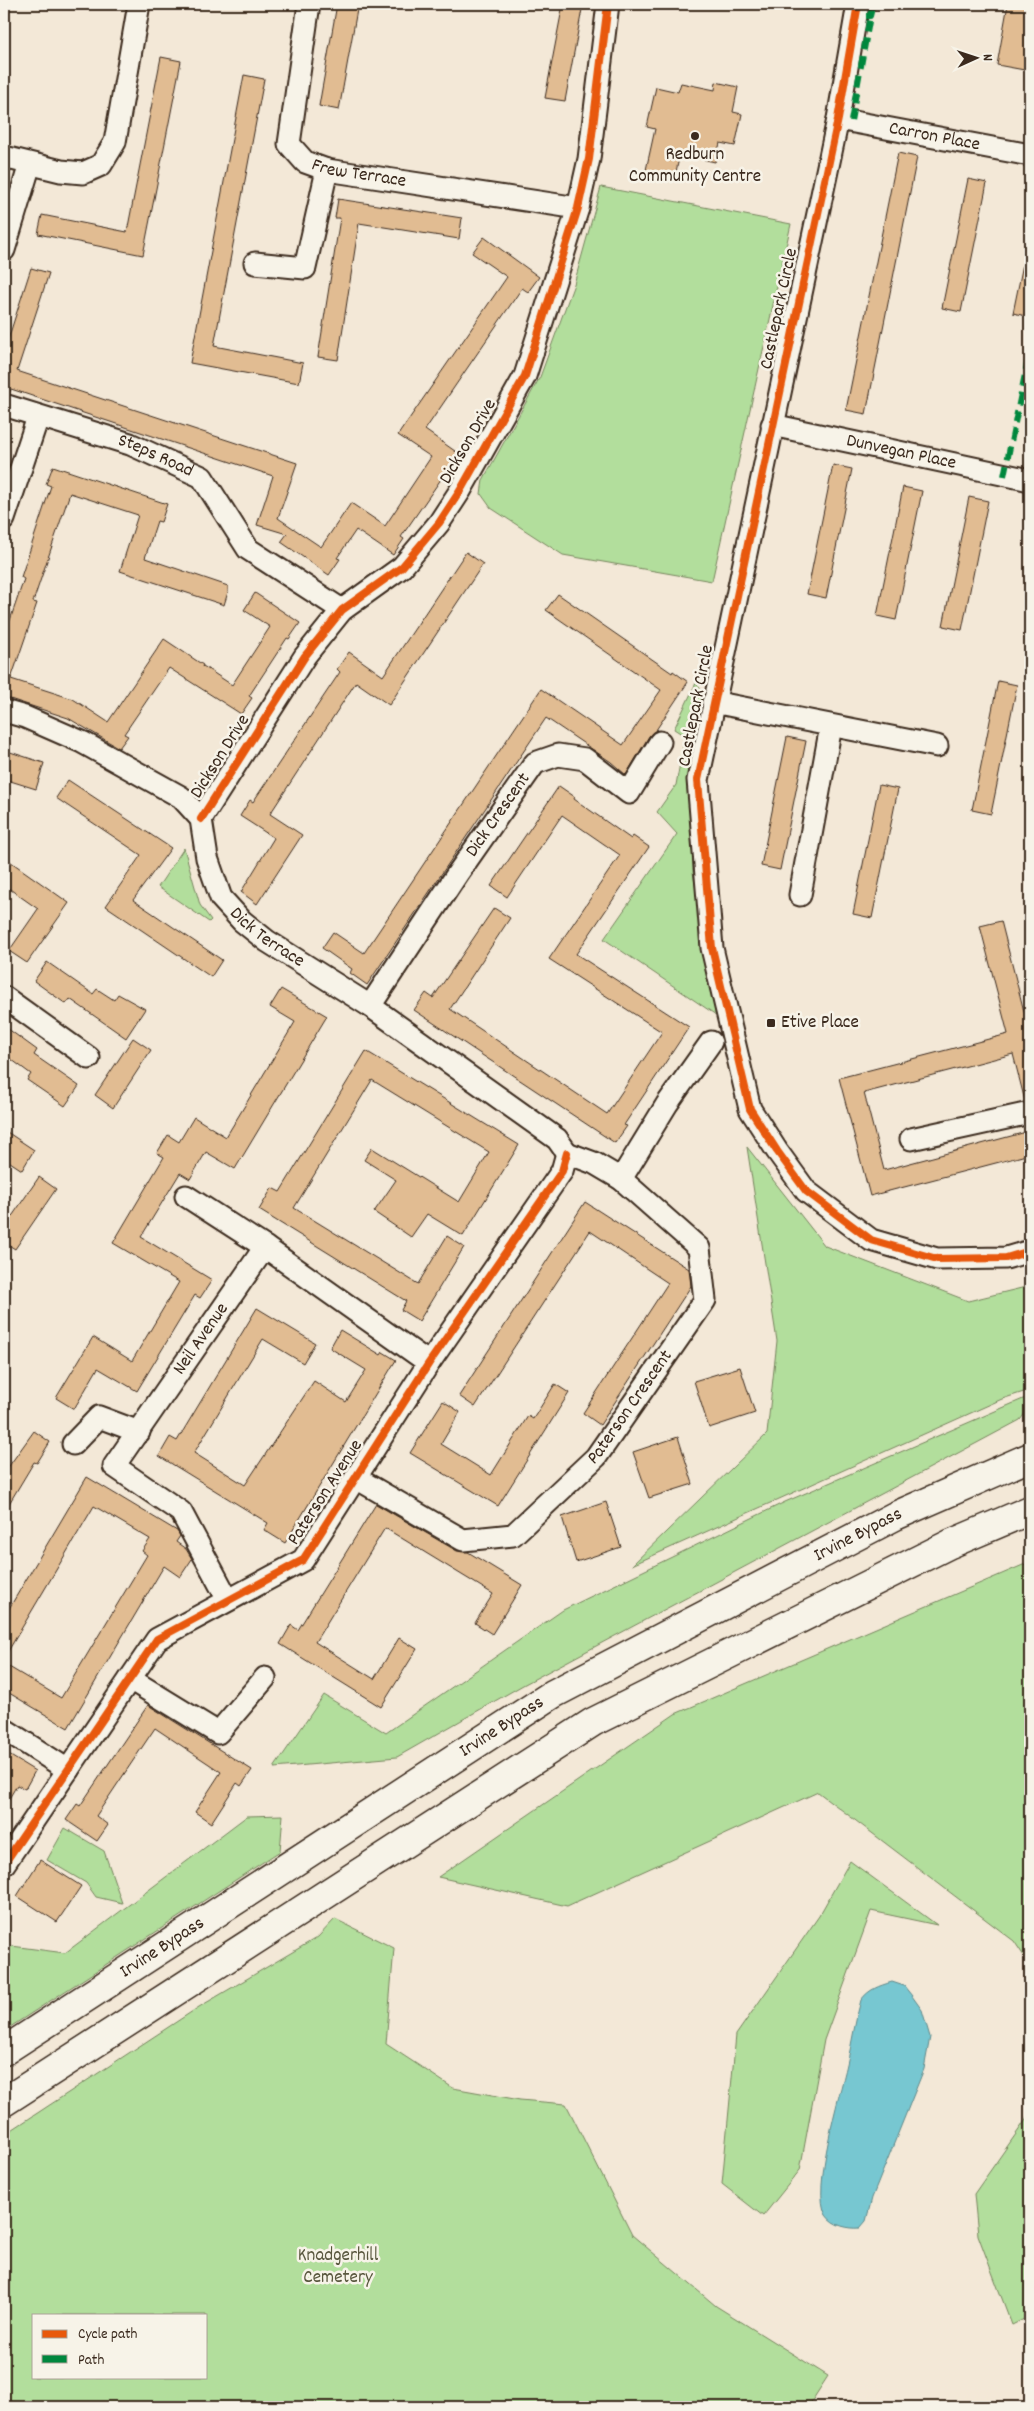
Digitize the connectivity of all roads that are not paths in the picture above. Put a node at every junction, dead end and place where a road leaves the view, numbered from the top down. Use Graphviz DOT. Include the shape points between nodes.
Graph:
graph roads {
  1 [pos="139,4"];
  2 [pos="309,4"];
  3 [pos="608,4"];
  4 [pos="858,4"];
  5 [pos="838,119"];
  6 [pos="1030,155"];
  7 [pos="4,157"];
  8 [pos="30,164"];
  9 [pos="327,170"];
  10 [pos="578,208"];
  11 [pos="4,250"];
  12 [pos="255,263"];
  13 [pos="4,405"];
  14 [pos="38,417"];
  15 [pos="772,425"];
  16 [pos="1030,480"];
  17 [pos="4,519"];
  18 [pos="342,610"];
  19 [pos="713,702"];
  20 [pos="4,711"];
  21 [pos="832,726"];
  22 [pos="660,742"];
  23 [pos="937,746"];
  24 [pos="202,819"];
  25 [pos="800,895"];
  26 [pos="4,997"];
  27 [pos="370,1006"];
  28 [pos="711,1042"];
  29 [pos="89,1058"];
  30 [pos="1030,1113"];
  31 [pos="911,1139"];
  32 [pos="567,1153"];
  33 [pos="621,1179"];
  34 [pos="186,1196"];
  35 [pos="265,1247"];
  36 [pos="1030,1251"];
  37 [pos="429,1363"];
  38 [pos="139,1432"];
  39 [pos="73,1444"];
  40 [pos="1030,1457"];
  41 [pos="356,1478"];
  42 [pos="1030,1510"];
  43 [pos="228,1600"];
  44 [pos="265,1678"];
  45 [pos="130,1679"];
  46 [pos="4,1729"];
  47 [pos="68,1770"];
  48 [pos="4,1864"];
  49 [pos="4,2051"];
  50 [pos="4,2102"];
  1 -- 8 [label="street" via="115,142 101,165 83,173"];
  2 -- 9 [label="street, Frew Terrace" via="289,144 305,162"];
  3 -- 10 [label="street, Dickson Drive" via="589,159"];
  4 -- 5 [label="street, Castlepark Circle"];
  5 -- 6 [label="street, Carron Place"];
  5 -- 15 [label="street, Castlepark Circle"];
  7 -- 8 [label="street"];
  8 -- 11 [label="street"];
  9 -- 10 [label="street, Frew Terrace"];
  9 -- 12 [label="street" via="305,268"];
  10 -- 18 [label="street, Dickson Drive" via="525,376 460,491 439,523 402,567"];
  13 -- 14 [label="street, Steps Road"];
  14 -- 17 [label="street"];
  14 -- 18 [label="street, Steps Road" via="130,444 202,477 248,549"];
  15 -- 16 [label="street, Dunvegan Place"];
  15 -- 19 [label="street, Castlepark Circle"];
  18 -- 24 [label="street, Dickson Drive" via="305,656"];
  19 -- 21 [label="street"];
  19 -- 36 [label="street, Castlepark Circle" via="698,780 712,948 750,1109 806,1191 870,1240 937,1259 1006,1258"];
  20 -- 24 [label="street" via="26,717 82,742 180,797"];
  21 -- 23 [label="street"];
  21 -- 25 [label="street"];
  22 -- 27 [label="street, Dick Crescent" via="628,793 585,759 558,755 535,762"];
  24 -- 27 [label="street, Dick Terrace" via="207,858 221,898 267,941"];
  26 -- 29 [label="street"];
  27 -- 32 [label="street, Dick Terrace" via="557,1139"];
  28 -- 33 [label="street" via="667,1104"];
  30 -- 31 [label="street"];
  32 -- 33 [label="street, Paterson Crescent" via="594,1163"];
  32 -- 37 [label="street, Paterson Avenue" via="562,1171"];
  33 -- 41 [label="street, Paterson Crescent" via="699,1248 705,1300 596,1457 513,1535 463,1540"];
  34 -- 35 [label="street"];
  35 -- 37 [label="street"];
  35 -- 38 [label="street, Neil Avenue"];
  37 -- 41 [label="street, Paterson Avenue"];
  38 -- 39 [label="street" via="99,1418"];
  38 -- 43 [label="street, Neil Avenue" via="114,1466 181,1512"];
  40 -- 49 [label="highway, Irvine Bypass" via="895,1516 553,1694"];
  41 -- 43 [label="street, Paterson Avenue" via="304,1560"];
  42 -- 50 [label="highway" via="950,1544 593,1722"];
  43 -- 45 [label="street, Paterson Avenue" via="157,1639"];
  44 -- 45 [label="street" via="218,1733"];
  45 -- 47 [label="street, Paterson Avenue"];
  46 -- 47 [label="street"];
  47 -- 48 [label="street, Paterson Avenue"];
}
